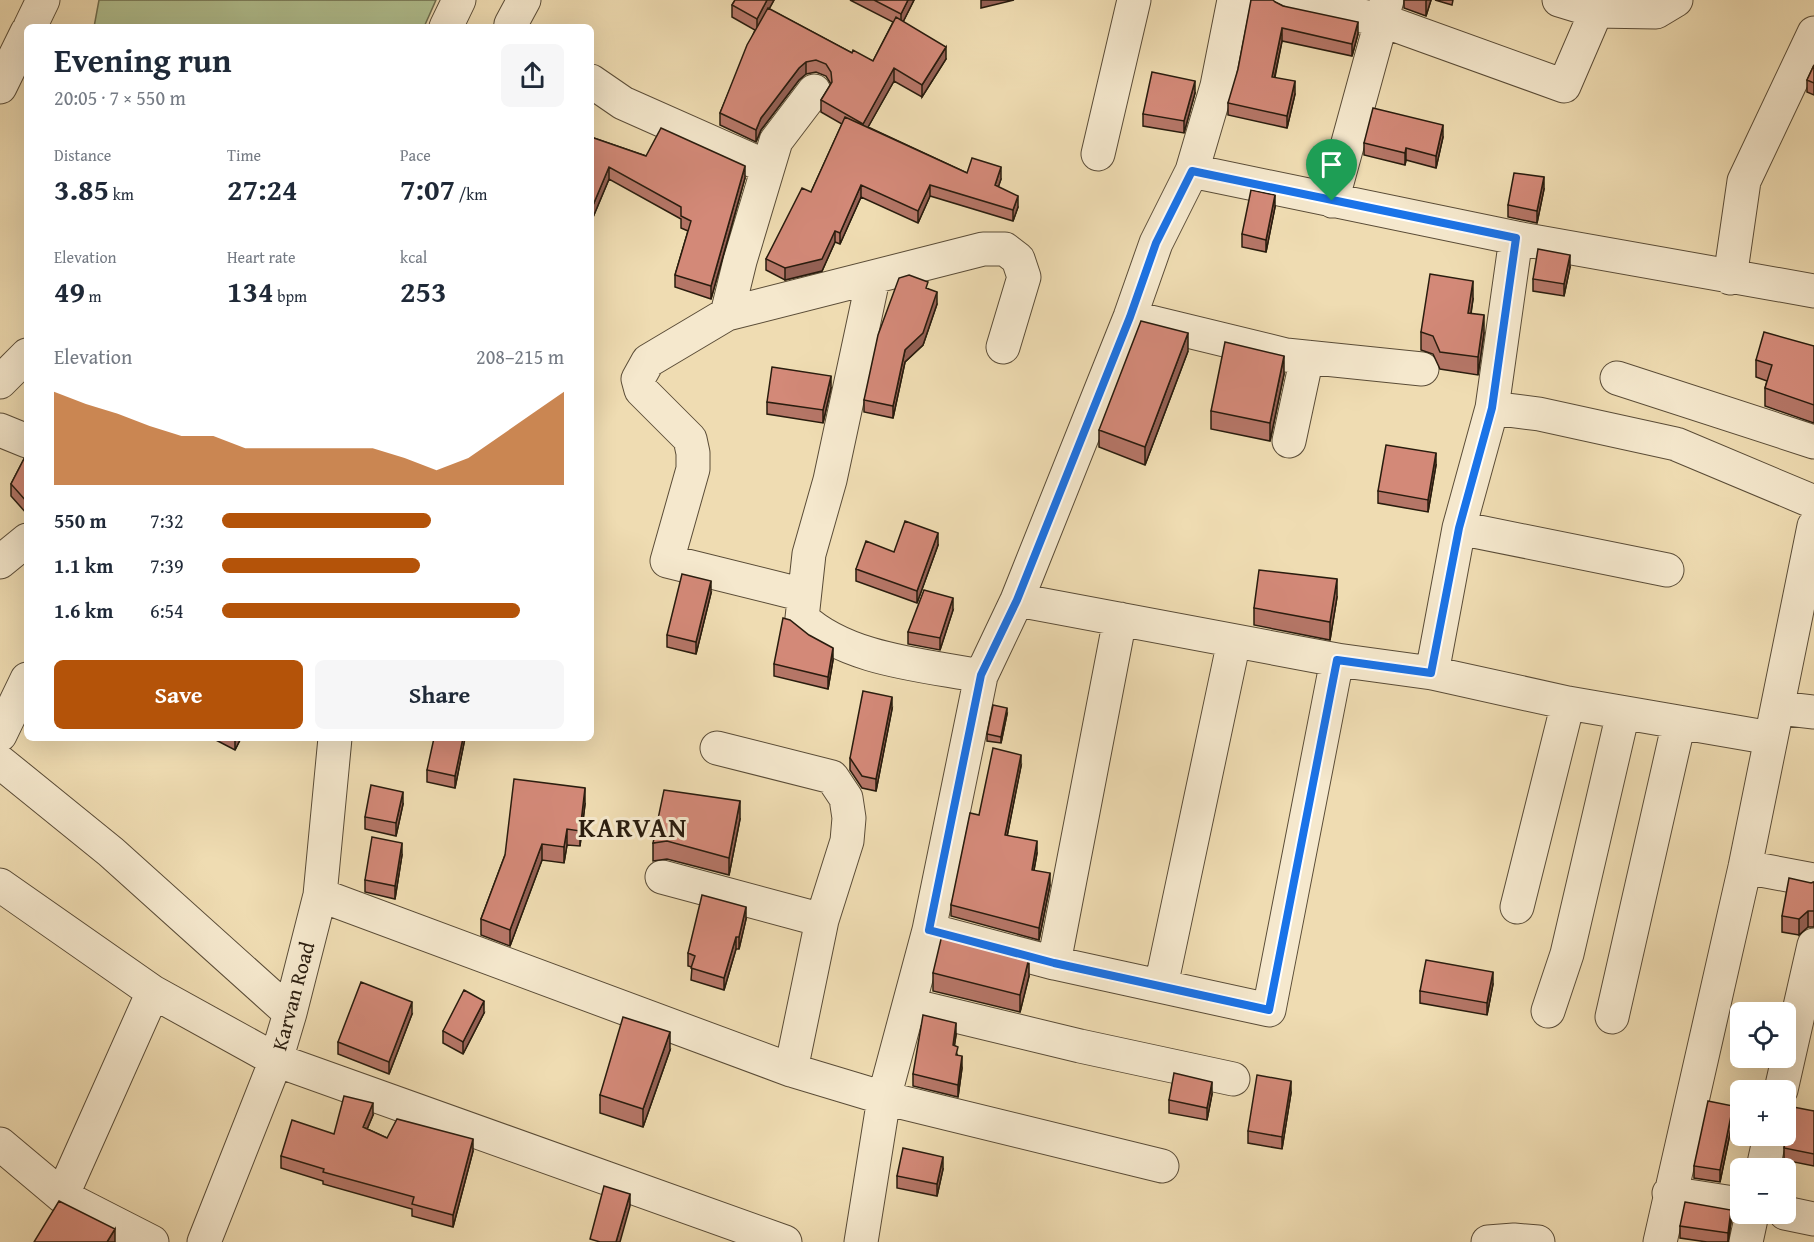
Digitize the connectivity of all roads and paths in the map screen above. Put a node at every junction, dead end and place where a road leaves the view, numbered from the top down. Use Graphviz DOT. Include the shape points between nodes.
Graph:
graph roads {
  1 [pos="43,0"];
  2 [pos="459,0"];
  3 [pos="524,0"];
  4 [pos="1134,0"];
  5 [pos="1234,0"];
  6 [pos="1287,0"];
  7 [pos="1559,0"];
  8 [pos="1676,0"];
  9 [pos="1598,6"];
  10 [pos="1384,10"];
  11 [pos="31,24"];
  12 [pos="447,24"];
  13 [pos="511,24"];
  14 [pos="1814,33"];
  15 [pos="24,38"];
  16 [pos="594,83"];
  17 [pos="0,87"];
  18 [pos="814,92"];
  19 [pos="1098,154"];
  20 [pos="767,167"];
  21 [pos="1192,171"];
  22 [pos="1332,201"];
  23 [pos="1516,238"];
  24 [pos="1730,278"];
  25 [pos="873,279"];
  26 [pos="1814,291"];
  27 [pos="727,314"];
  28 [pos="1130,317"];
  29 [pos="1003,347"];
  30 [pos="1307,357"];
  31 [pos="24,359"];
  32 [pos="1422,369"];
  33 [pos="1617,378"];
  34 [pos="0,382"];
  35 [pos="1492,408"];
  36 [pos="0,430"];
  37 [pos="24,440"];
  38 [pos="1289,441"];
  39 [pos="1814,442"];
  40 [pos="1814,524"];
  41 [pos="1459,528"];
  42 [pos="24,542"];
  43 [pos="0,562"];
  44 [pos="1667,570"];
  45 [pos="804,595"];
  46 [pos="1017,600"];
  47 [pos="1120,619"];
  48 [pos="1234,641"];
  49 [pos="1337,660"];
  50 [pos="1431,673"];
  51 [pos="981,675"];
  52 [pos="24,685"];
  53 [pos="1568,703"];
  54 [pos="1814,712"];
  55 [pos="1623,713"];
  56 [pos="1679,722"];
  57 [pos="1775,723"];
  58 [pos="0,735"];
  59 [pos="335,741"];
  60 [pos="717,748"];
  61 [pos="0,762"];
  62 [pos="1745,867"];
  63 [pos="662,877"];
  64 [pos="1814,880"];
  65 [pos="0,885"];
  66 [pos="320,895"];
  67 [pos="1517,906"];
  68 [pos="822,920"];
  69 [pos="929,930"];
  70 [pos="1814,945"];
  71 [pos="1054,963"];
  72 [pos="1161,986"];
  73 [pos="153,992"];
  74 [pos="910,1005"];
  75 [pos="1548,1011"];
  76 [pos="290,1013"];
  77 [pos="1612,1017"];
  78 [pos="276,1060"];
  79 [pos="791,1070"];
  80 [pos="1233,1079"];
  81 [pos="1783,1080"];
  82 [pos="884,1098"];
  83 [pos="0,1144"];
  84 [pos="1162,1166"];
  85 [pos="1669,1193"];
  86 [pos="62,1196"];
  87 [pos="1730,1202"];
  88 [pos="1796,1215"];
  89 [pos="1814,1219"];
  90 [pos="1750,1224"];
  91 [pos="152,1242"];
  92 [pos="204,1242"];
  93 [pos="785,1242"];
  94 [pos="861,1242"];
  95 [pos="1488,1242"];
  96 [pos="1538,1242"];
  97 [pos="1659,1242"];
  98 [pos="1746,1242"];
  1 -- 11 [label="street"];
  2 -- 12 [label="street"];
  3 -- 13 [label="street"];
  4 -- 19 [label="street"];
  5 -- 21 [label="street" via="1217,86"];
  6 -- 10 [label="street"];
  7 -- 9 [label="street"];
  8 -- 9 [label="street" via="1656,12"];
  9 -- 10 [label="street" via="1564,86"];
  10 -- 22 [label="street"];
  14 -- 24 [label="street" via="1744,181"];
  15 -- 17 [label="street"];
  16 -- 20 [label="street" via="623,103"];
  18 -- 20 [label="street" via="776,141"];
  20 -- 27 [label="street"];
  21 -- 22 [label="street"];
  21 -- 28 [label="street" via="1156,243"];
  22 -- 23 [label="street"];
  23 -- 24 [label="street"];
  23 -- 35 [label="street"];
  24 -- 26 [label="street"];
  25 -- 27 [label="street"];
  25 -- 29 [label="street" via="983,249 1005,249 1018,259 1024,277"];
  25 -- 45 [label="street" via="830,480 809,554"];
  27 -- 45 [label="street" via="648,362 638,379 647,400 690,439 693,453 693,469 667,561"];
  28 -- 30 [label="street"];
  28 -- 46 [label="street"];
  30 -- 32 [label="street"];
  30 -- 38 [label="street"];
  31 -- 34 [label="street"];
  33 -- 39 [label="street"];
  35 -- 40 [label="street" via="1539,414 1676,444"];
  35 -- 41 [label="street"];
  36 -- 37 [label="street"];
  40 -- 57 [label="street"];
  41 -- 44 [label="street"];
  41 -- 50 [label="street"];
  42 -- 43 [label="street"];
  45 -- 51 [label="street" via="802,618 817,631 868,652"];
  46 -- 47 [label="street"];
  46 -- 51 [label="street"];
  47 -- 48 [label="street"];
  47 -- 71 [label="street"];
  48 -- 49 [label="street"];
  48 -- 72 [label="street"];
  49 -- 50 [label="street"];
  49 -- 72 [label="street" via="1269,1010"];
  50 -- 53 [label="street"];
  51 -- 69 [label="street"];
  52 -- 58 [label="street"];
  53 -- 55 [label="street"];
  53 -- 67 [label="street"];
  54 -- 57 [label="street"];
  55 -- 56 [label="street"];
  55 -- 75 [label="street" via="1567,954"];
  56 -- 57 [label="street"];
  56 -- 77 [label="street"];
  57 -- 62 [label="street"];
  59 -- 66 [label="street, Karvan Road"];
  60 -- 68 [label="street" via="832,777 846,798 847,840"];
  61 -- 76 [label="street" via="111,852"];
  62 -- 64 [label="street"];
  62 -- 85 [label="street"];
  63 -- 68 [label="street"];
  65 -- 73 [label="street"];
  66 -- 76 [label="street, Karvan Road"];
  66 -- 79 [label="street"];
  68 -- 79 [label="street"];
  69 -- 71 [label="street"];
  69 -- 74 [label="street"];
  70 -- 81 [label="street"];
  71 -- 72 [label="street"];
  73 -- 78 [label="street"];
  73 -- 86 [label="street"];
  74 -- 80 [label="street"];
  74 -- 82 [label="street"];
  76 -- 78 [label="street, Karvan Road"];
  78 -- 92 [label="street, Karvan Road"];
  78 -- 93 [label="street"];
  79 -- 82 [label="street"];
  82 -- 84 [label="street"];
  82 -- 94 [label="street"];
  83 -- 86 [label="street"];
  85 -- 87 [label="street"];
  85 -- 97 [label="street"];
  86 -- 91 [label="street"];
  88 -- 89 [label="street"];
  90 -- 98 [label="street"];
  95 -- 96 [label="street"];
}
